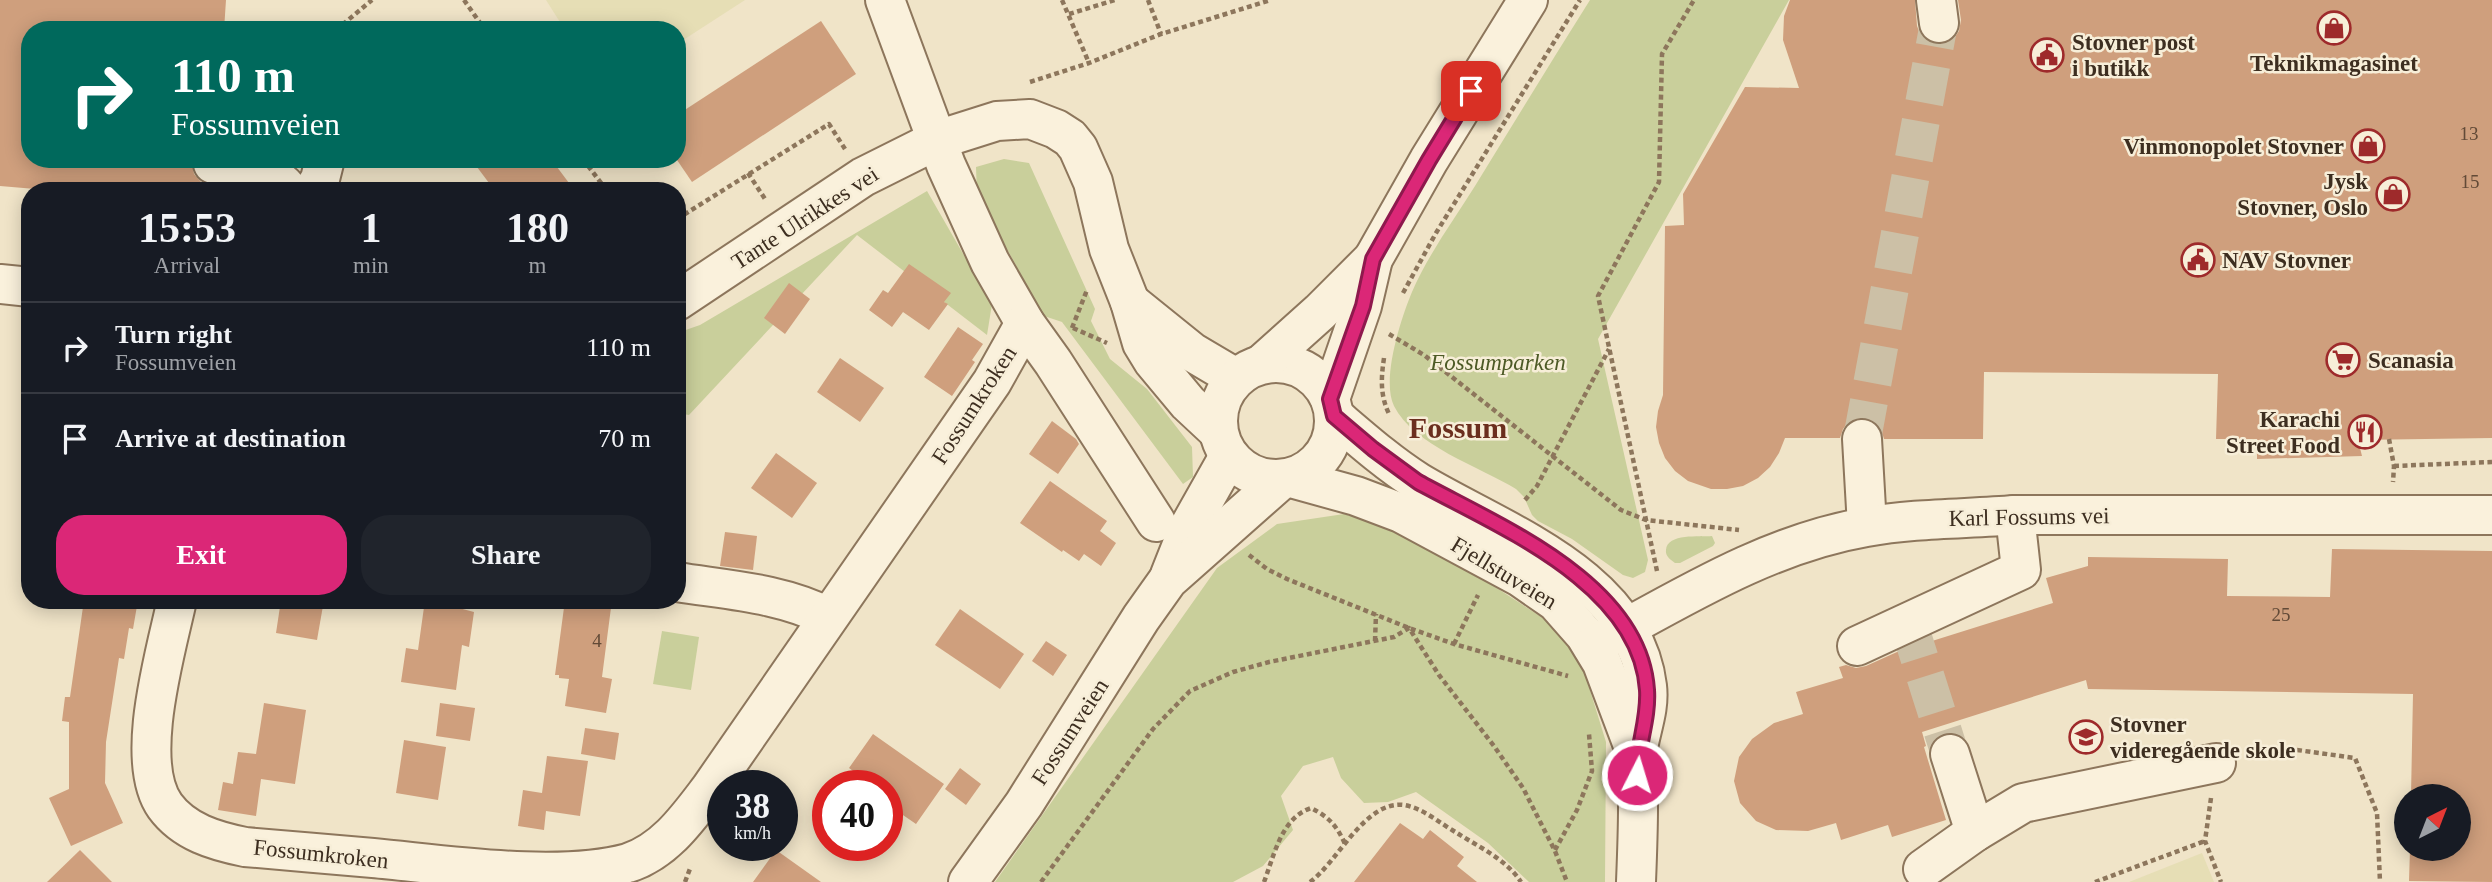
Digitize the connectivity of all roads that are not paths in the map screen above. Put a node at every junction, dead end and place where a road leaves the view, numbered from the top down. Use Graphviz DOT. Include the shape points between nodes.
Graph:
graph roads {
  1 [pos="885,0"];
  2 [pos="1528,0"];
  3 [pos="937,140"];
  4 [pos="242,168"];
  5 [pos="278,182"];
  6 [pos="1373,259"];
  7 [pos="0,284"];
  8 [pos="21,286"];
  9 [pos="686,295"];
  10 [pos="1130,302"];
  11 [pos="1025,323"];
  12 [pos="1249,371"];
  13 [pos="1332,407"];
  14 [pos="1862,439"];
  15 [pos="1223,443"];
  16 [pos="1286,479"];
  17 [pos="2015,515"];
  18 [pos="2492,515"];
  19 [pos="1156,522"];
  20 [pos="1867,526"];
  21 [pos="1168,580"];
  22 [pos="686,583"];
  23 [pos="175,609"];
  24 [pos="828,617"];
  25 [pos="1609,638"];
  26 [pos="1857,646"];
  27 [pos="1950,754"];
  28 [pos="2216,763"];
  29 [pos="1976,832"];
  30 [pos="1923,869"];
  31 [pos="968,882"];
  32 [pos="1636,882"];
  1 -- 3 [label="street"];
  2 -- 6 [label="street, Fossumveien"];
  3 -- 9 [label="street, Tante Ulrikkes vei" via="863,177"];
  3 -- 10 [label="street" via="1016,119 1042,122 1070,138 1086,162 1117,275"];
  3 -- 11 [label="street, Fossumkroken" via="990,262"];
  4 -- 5 [label="street"];
  6 -- 12 [label="street, Fossumveien" via="1320,312"];
  6 -- 13 [label="street, Fossumveien"];
  7 -- 8 [label="street"];
  10 -- 12 [label="street" via="1192,352"];
  10 -- 15 [label="street" via="1142,343 1153,361"];
  11 -- 19 [label="street"];
  11 -- 24 [label="street, Fossumkroken" via="992,382"];
  12 -- 13 [label="street" via="1278,363 1294,366 1321,385"];
  12 -- 15 [label="street, Fossumveien" via="1221,402 1217,416"];
  13 -- 16 [label="street, Fossumveien" via="1330,443 1324,455 1304,473"];
  13 -- 25 [label="street, Fjellstuveien" via="1373,449 1418,482 1559,560 1597,592"];
  14 -- 20 [label="street"];
  15 -- 16 [label="street" via="1239,467 1252,475"];
  15 -- 21 [label="street, Fossumveien"];
  16 -- 21 [label="street, Fossumveien"];
  16 -- 25 [label="street, Fjellstuveien" via="1356,496 1401,513 1520,578 1571,617"];
  17 -- 18 [label="street, Karl Fossums vei"];
  17 -- 20 [label="street, Karl Fossums vei"];
  17 -- 26 [label="street" via="2021,569"];
  20 -- 25 [label="street, Karl Fossums vei" via="1766,556"];
  21 -- 31 [label="street, Fossumveien" via="1024,804"];
  22 -- 24 [label="street" via="758,594"];
  23 -- 24 [label="street, Fossumkroken" via="151,756 165,806 198,834 245,847 545,873 585,872 629,863 662,844 710,789"];
  25 -- 32 [label="street, Fjellstuveien" via="1641,661 1647,689 1637,756"];
  27 -- 29 [label="street"];
  28 -- 29 [label="street" via="2023,803"];
  29 -- 30 [label="street"];
}
